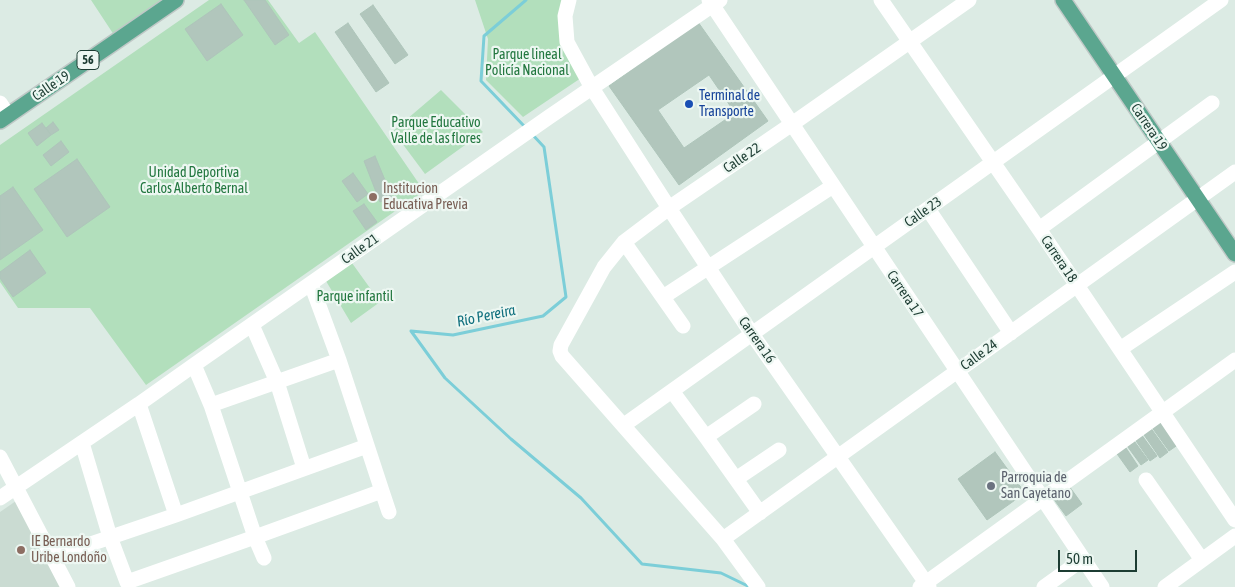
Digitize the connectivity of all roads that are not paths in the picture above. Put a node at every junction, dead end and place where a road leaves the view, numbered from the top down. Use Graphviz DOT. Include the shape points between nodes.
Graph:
graph roads {
  1 [pos="176,0"];
  2 [pos="569,0"];
  3 [pos="881,0"];
  4 [pos="969,0"];
  5 [pos="1063,0"];
  6 [pos="1221,0"];
  7 [pos="714,2"];
  8 [pos="910,41"];
  9 [pos="1114,76"];
  10 [pos="592,88"];
  11 [pos="1212,103"];
  12 [pos="3,113"];
  13 [pos="792,124"];
  14 [pos="1159,142"];
  15 [pos="993,162"];
  16 [pos="1235,172"];
  17 [pos="833,186"];
  18 [pos="1197,199"];
  19 [pos="669,208"];
  20 [pos="928,209"];
  21 [pos="1039,229"];
  22 [pos="624,242"];
  23 [pos="874,247"];
  24 [pos="1235,254"];
  25 [pos="708,267"];
  26 [pos="1235,272"];
  27 [pos="311,284"];
  28 [pos="1076,286"];
  29 [pos="663,297"];
  30 [pos="252,325"];
  31 [pos="683,326"];
  32 [pos="1011,332"];
  33 [pos="752,334"];
  34 [pos="1120,349"];
  35 [pos="339,360"];
  36 [pos="1235,360"];
  37 [pos="194,365"];
  38 [pos="957,371"];
  39 [pos="277,382"];
  40 [pos="672,391"];
  41 [pos="139,404"];
  42 [pos="754,404"];
  43 [pos="211,405"];
  44 [pos="1163,412"];
  45 [pos="624,425"];
  46 [pos="706,437"];
  47 [pos="82,443"];
  48 [pos="367,446"];
  49 [pos="779,450"];
  50 [pos="0,456"];
  51 [pos="838,456"];
  52 [pos="304,468"];
  53 [pos="736,480"];
  54 [pos="1146,480"];
  55 [pos="15,487"];
  56 [pos="239,491"];
  57 [pos="382,491"];
  58 [pos="0,498"];
  59 [pos="1043,499"];
  60 [pos="389,512"];
  61 [pos="760,513"];
  62 [pos="176,515"];
  63 [pos="1235,520"];
  64 [pos="1235,536"];
  65 [pos="110,537"];
  66 [pos="255,537"];
  67 [pos="723,539"];
  68 [pos="52,557"];
  69 [pos="264,558"];
  70 [pos="1083,558"];
  71 [pos="1202,560"];
  72 [pos="1182,582"];
  73 [pos="128,584"];
  74 [pos="925,586"];
  75 [pos="68,587"];
  76 [pos="758,587"];
  77 [pos="1044,587"];
  78 [pos="1102,587"];
  79 [pos="1165,587"];
  1 -- 12 [label="main road, Calle 19 / 56"];
  2 -- 10 [label="street, Carrera 16" via="565,16 566,42"];
  3 -- 8 [label="street, Carrera 18"];
  4 -- 8 [label="street, Calle 22"];
  5 -- 9 [label="main road, Carrera 19"];
  6 -- 9 [label="street, Calle 23"];
  7 -- 10 [label="street, Calle 21"];
  7 -- 13 [label="street, Carrera 17"];
  8 -- 13 [label="street, Calle 22"];
  8 -- 15 [label="street, Carrera 18"];
  9 -- 14 [label="main road, Carrera 19"];
  9 -- 15 [label="street, Calle 23"];
  10 -- 19 [label="street, Carrera 16"];
  10 -- 27 [label="street, Calle 21"];
  11 -- 14 [label="street"];
  13 -- 17 [label="street, Carrera 17"];
  13 -- 19 [label="street, Calle 22"];
  14 -- 18 [label="main road, Carrera 19"];
  14 -- 21 [label="street"];
  15 -- 20 [label="street, Calle 23"];
  15 -- 21 [label="street, Carrera 18"];
  16 -- 18 [label="street, Calle 24"];
  17 -- 23 [label="street, Carrera 17"];
  17 -- 25 [label="street"];
  18 -- 24 [label="main road, Carrera 19"];
  18 -- 28 [label="street, Calle 24"];
  19 -- 22 [label="street, Calle 22"];
  19 -- 25 [label="street, Carrera 16"];
  20 -- 23 [label="street, Calle 23"];
  20 -- 32 [label="street"];
  21 -- 28 [label="street, Carrera 18"];
  22 -- 29 [label="street"];
  22 -- 45 [label="street, Calle 22" via="604,267 560,351"];
  23 -- 33 [label="street, Calle 23"];
  23 -- 38 [label="street, Carrera 17"];
  25 -- 29 [label="street"];
  25 -- 33 [label="street, Carrera 16"];
  26 -- 34 [label="street"];
  27 -- 30 [label="street, Calle 21"];
  27 -- 35 [label="street"];
  28 -- 32 [label="street, Calle 24"];
  28 -- 34 [label="street, Carrera 18"];
  29 -- 31 [label="street"];
  30 -- 37 [label="street, Calle 21"];
  30 -- 39 [label="street"];
  32 -- 38 [label="street, Calle 24"];
  33 -- 40 [label="street, Calle 23"];
  33 -- 51 [label="street, Carrera 16"];
  34 -- 44 [label="street, Carrera 18"];
  35 -- 39 [label="street"];
  35 -- 48 [label="street"];
  36 -- 44 [label="street"];
  37 -- 41 [label="street, Calle 21"];
  37 -- 43 [label="street"];
  38 -- 51 [label="street, Calle 24"];
  38 -- 59 [label="street, Carrera 17"];
  39 -- 43 [label="street"];
  39 -- 52 [label="street"];
  40 -- 45 [label="street, Calle 23"];
  40 -- 46 [label="street"];
  41 -- 47 [label="street, Calle 21"];
  41 -- 62 [label="street"];
  42 -- 46 [label="street"];
  43 -- 56 [label="street"];
  44 -- 59 [label="street"];
  44 -- 63 [label="street, Carrera 18"];
  45 -- 67 [label="street"];
  46 -- 53 [label="street"];
  47 -- 55 [label="street, Calle 21"];
  47 -- 65 [label="street"];
  48 -- 52 [label="street"];
  48 -- 57 [label="street"];
  49 -- 53 [label="street"];
  50 -- 55 [label="street"];
  51 -- 61 [label="street, Calle 24"];
  51 -- 74 [label="street, Carrera 16"];
  52 -- 56 [label="street"];
  53 -- 61 [label="street"];
  54 -- 71 [label="street"];
  55 -- 58 [label="street, Calle 21"];
  55 -- 68 [label="street"];
  56 -- 62 [label="street"];
  56 -- 66 [label="street"];
  57 -- 60 [label="street"];
  57 -- 66 [label="street"];
  59 -- 70 [label="street, Carrera 17"];
  59 -- 74 [label="street"];
  61 -- 67 [label="street, Calle 24"];
  62 -- 65 [label="street"];
  64 -- 71 [label="street"];
  65 -- 68 [label="street"];
  65 -- 73 [label="street"];
  66 -- 69 [label="street"];
  66 -- 73 [label="street"];
  67 -- 76 [label="street"];
  68 -- 75 [label="street"];
  70 -- 77 [label="street"];
  70 -- 78 [label="street, Carrera 17"];
  71 -- 72 [label="street"];
  72 -- 79 [label="street"];
}
